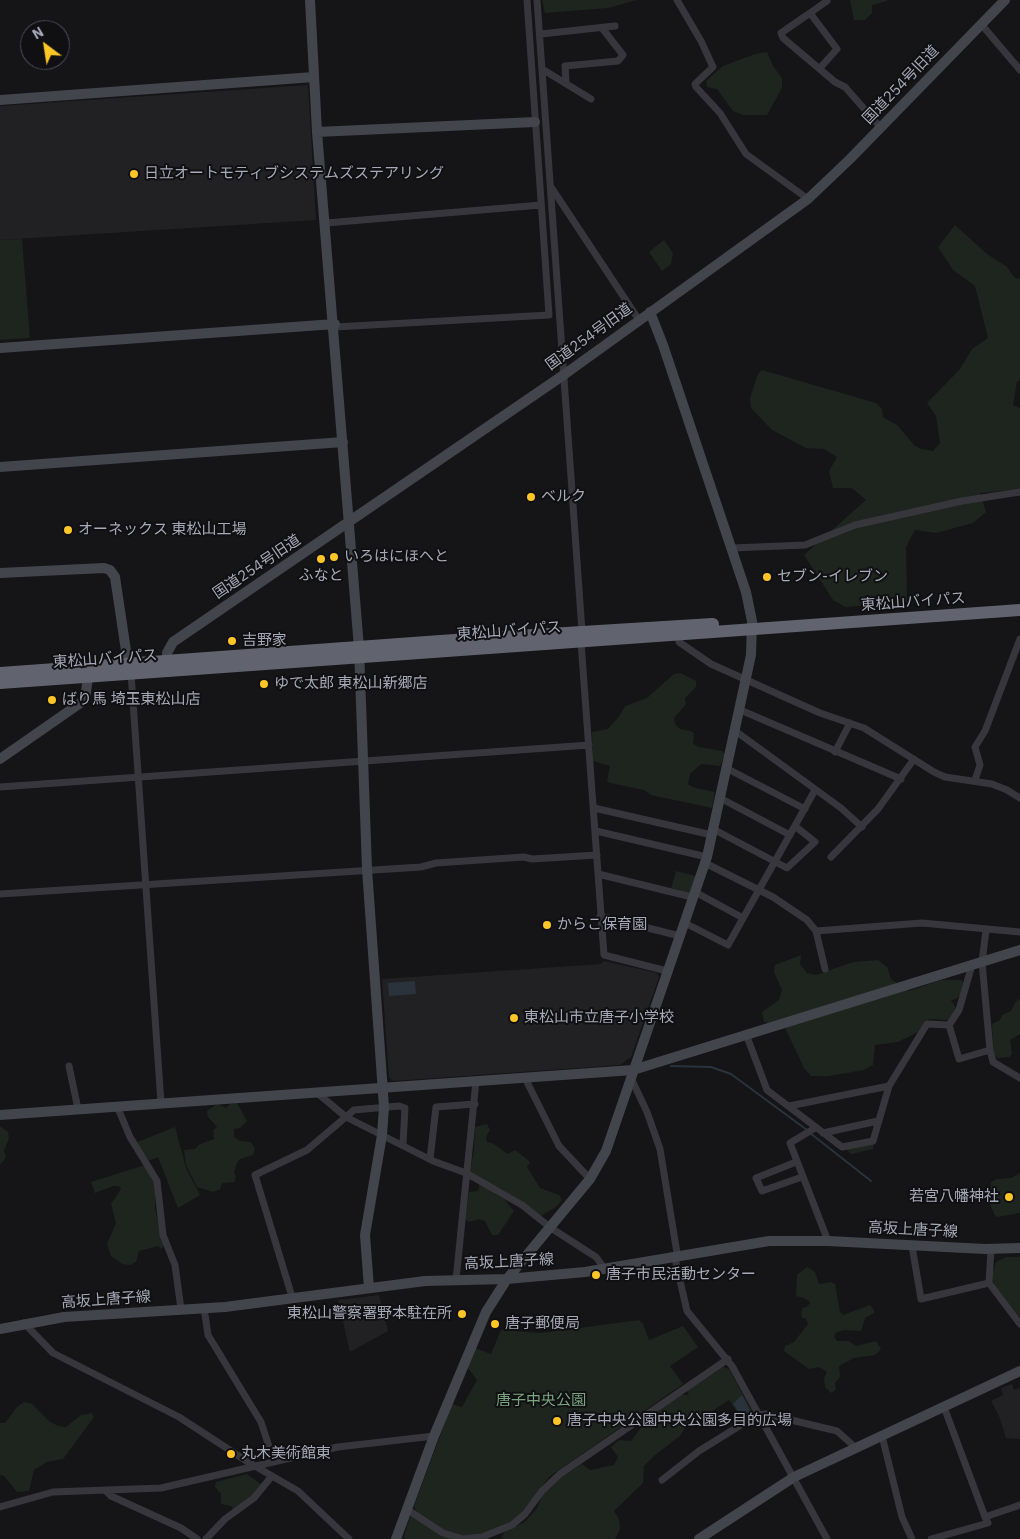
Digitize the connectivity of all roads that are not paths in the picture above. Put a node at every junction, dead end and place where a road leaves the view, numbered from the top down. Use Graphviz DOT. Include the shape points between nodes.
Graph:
graph roads {
  1 [pos="310,0"];
  2 [pos="527,0"];
  3 [pos="537,0"];
  4 [pos="677,0"];
  5 [pos="1005,0"];
  6 [pos="827,1"];
  7 [pos="810,13"];
  8 [pos="982,24"];
  9 [pos="615,26"];
  10 [pos="602,28"];
  11 [pos="541,34"];
  12 [pos="820,68"];
  13 [pos="542,69"];
  14 [pos="1020,70"];
  15 [pos="314,77"];
  16 [pos="566,82"];
  17 [pos="591,98"];
  18 [pos="0,100"];
  19 [pos="547,121"];
  20 [pos="535,122"];
  21 [pos="881,128"];
  22 [pos="318,132"];
  23 [pos="551,186"];
  24 [pos="808,199"];
  25 [pos="542,206"];
  26 [pos="326,223"];
  27 [pos="650,312"];
  28 [pos="639,320"];
  29 [pos="335,326"];
  30 [pos="0,348"];
  31 [pos="565,374"];
  32 [pos="343,442"];
  33 [pos="0,467"];
  34 [pos="1020,492"];
  35 [pos="350,519"];
  36 [pos="732,548"];
  37 [pos="0,573"];
  38 [pos="1020,602"];
  39 [pos="1020,610"];
  40 [pos="752,625"];
  41 [pos="679,635"];
  42 [pos="581,637"];
  43 [pos="1020,638"];
  44 [pos="360,653"];
  45 [pos="167,662"];
  46 [pos="129,669"];
  47 [pos="0,673"];
  48 [pos="88,677"];
  49 [pos="745,679"];
  50 [pos="0,683"];
  51 [pos="738,709"];
  52 [pos="850,724"];
  53 [pos="734,730"];
  54 [pos="589,745"];
  55 [pos="835,752"];
  56 [pos="0,759"];
  57 [pos="914,759"];
  58 [pos="362,760"];
  59 [pos="726,768"];
  60 [pos="138,776"];
  61 [pos="901,779"];
  62 [pos="975,780"];
  63 [pos="0,787"];
  64 [pos="815,790"];
  65 [pos="720,798"];
  66 [pos="1020,798"];
  67 [pos="594,808"];
  68 [pos="805,809"];
  69 [pos="795,826"];
  70 [pos="862,827"];
  71 [pos="596,831"];
  72 [pos="712,832"];
  73 [pos="790,836"];
  74 [pos="597,855"];
  75 [pos="831,857"];
  76 [pos="706,860"];
  77 [pos="775,862"];
  78 [pos="367,870"];
  79 [pos="598,874"];
  80 [pos="146,885"];
  81 [pos="759,890"];
  82 [pos="0,894"];
  83 [pos="694,895"];
  84 [pos="600,916"];
  85 [pos="743,918"];
  86 [pos="685,923"];
  87 [pos="986,930"];
  88 [pos="816,932"];
  89 [pos="1020,932"];
  90 [pos="680,936"];
  91 [pos="1020,950"];
  92 [pos="977,963"];
  93 [pos="825,969"];
  94 [pos="668,971"];
  95 [pos="949,1026"];
  96 [pos="746,1034"];
  97 [pos="990,1050"];
  98 [pos="70,1066"];
  99 [pos="632,1074"];
  100 [pos="525,1078"];
  101 [pos="1020,1078"];
  102 [pos="476,1081"];
  103 [pos="889,1086"];
  104 [pos="383,1088"];
  105 [pos="316,1092"];
  106 [pos="161,1103"];
  107 [pos="474,1104"];
  108 [pos="117,1106"];
  109 [pos="789,1106"];
  110 [pos="384,1107"];
  111 [pos="78,1109"];
  112 [pos="0,1115"];
  113 [pos="346,1117"];
  114 [pos="878,1121"];
  115 [pos="815,1128"];
  116 [pos="823,1133"];
  117 [pos="382,1135"];
  118 [pos="403,1144"];
  119 [pos="430,1160"];
  120 [pos="796,1162"];
  121 [pos="466,1172"];
  122 [pos="802,1178"];
  123 [pos="590,1179"];
  124 [pos="551,1228"];
  125 [pos="828,1241"];
  126 [pos="912,1246"];
  127 [pos="1020,1248"];
  128 [pos="990,1249"];
  129 [pos="676,1258"];
  130 [pos="605,1269"];
  131 [pos="507,1279"];
  132 [pos="456,1280"];
  133 [pos="989,1283"];
  134 [pos="369,1288"];
  135 [pos="293,1300"];
  136 [pos="204,1308"];
  137 [pos="181,1310"];
  138 [pos="23,1323"];
  139 [pos="1020,1324"];
  140 [pos="0,1329"];
  141 [pos="728,1359"];
  142 [pos="1020,1371"];
  143 [pos="944,1407"];
  144 [pos="757,1415"];
  145 [pos="434,1436"];
  146 [pos="882,1436"];
  147 [pos="856,1448"];
  148 [pos="274,1462"];
  149 [pos="256,1466"];
  150 [pos="272,1476"];
  151 [pos="794,1477"];
  152 [pos="662,1480"];
  153 [pos="106,1491"];
  154 [pos="1020,1505"];
  155 [pos="0,1507"];
  156 [pos="408,1510"];
  157 [pos="985,1516"];
  158 [pos="197,1539"];
  159 [pos="206,1539"];
  160 [pos="349,1539"];
  161 [pos="396,1539"];
  162 [pos="699,1539"];
  163 [pos="827,1539"];
  164 [pos="912,1539"];
  165 [pos="931,1539"];
  1 -- 15 [label="street"];
  2 -- 20 [label="street"];
  3 -- 11 [label="street"];
  4 -- 24 [label="street" via="713,67 694,84 720,113 746,154"];
  5 -- 8 [label="street, 国道254号旧道"];
  6 -- 7 [label="street"];
  7 -- 12 [label="street" via="837,49"];
  7 -- 12 [label="street" via="781,33"];
  8 -- 14 [label="street"];
  8 -- 21 [label="street, 国道254号旧道"];
  9 -- 10 [label="street"];
  10 -- 11 [label="street"];
  10 -- 16 [label="street" via="623,55 618,61 565,66"];
  11 -- 13 [label="street"];
  12 -- 21 [label="street" via="845,87"];
  13 -- 16 [label="street"];
  13 -- 19 [label="street"];
  15 -- 18 [label="street"];
  15 -- 22 [label="street"];
  16 -- 17 [label="street"];
  19 -- 20 [label="street"];
  19 -- 23 [label="street"];
  20 -- 22 [label="street"];
  20 -- 25 [label="street"];
  21 -- 24 [label="street, 国道254号旧道"];
  22 -- 26 [label="street"];
  23 -- 28 [label="street"];
  23 -- 31 [label="street"];
  24 -- 27 [label="street, 国道254号旧道"];
  25 -- 26 [label="street"];
  25 -- 29 [label="street" via="549,315"];
  26 -- 29 [label="street"];
  27 -- 28 [label="street, 国道254号旧道"];
  27 -- 36 [label="street"];
  28 -- 31 [label="street, 国道254号旧道"];
  29 -- 30 [label="street"];
  29 -- 32 [label="street"];
  31 -- 35 [label="street, 国道254号旧道"];
  31 -- 42 [label="street"];
  32 -- 33 [label="street"];
  32 -- 35 [label="street"];
  34 -- 36 [label="street" via="855,525 805,545"];
  35 -- 44 [label="street"];
  35 -- 45 [label="street, 国道254号旧道" via="173,642 167,653"];
  36 -- 40 [label="street"];
  37 -- 46 [label="street" via="110,570 115,577"];
  38 -- 40 [label="highway, 東松山バイパス"];
  39 -- 40 [label="highway, 東松山バイパス"];
  40 -- 41 [label="highway, 東松山バイパス"];
  40 -- 42 [label="highway, 東松山バイパス"];
  40 -- 49 [label="street"];
  41 -- 42 [label="highway, 東松山バイパス"];
  41 -- 49 [label="street" via="679,642 711,664"];
  42 -- 44 [label="highway, 東松山バイパス"];
  42 -- 54 [label="street"];
  43 -- 62 [label="street" via="985,731 975,747 980,765"];
  44 -- 45 [label="highway, 東松山バイパス"];
  44 -- 46 [label="highway, 東松山バイパス"];
  44 -- 58 [label="street"];
  45 -- 46 [label="highway, 東松山バイパス"];
  46 -- 47 [label="highway, 東松山バイパス"];
  46 -- 48 [label="highway, 東松山バイパス"];
  46 -- 60 [label="street"];
  48 -- 50 [label="highway, 東松山バイパス"];
  48 -- 56 [label="street" via="84,699 79,704"];
  49 -- 51 [label="street"];
  49 -- 52 [label="street"];
  51 -- 53 [label="street"];
  51 -- 55 [label="street"];
  52 -- 55 [label="street"];
  52 -- 57 [label="street" via="878,736"];
  53 -- 59 [label="street"];
  53 -- 64 [label="street"];
  54 -- 58 [label="street"];
  54 -- 67 [label="street"];
  55 -- 61 [label="street"];
  57 -- 61 [label="street"];
  57 -- 62 [label="street" via="944,777"];
  58 -- 60 [label="street"];
  58 -- 78 [label="street"];
  59 -- 65 [label="street"];
  59 -- 68 [label="street"];
  60 -- 63 [label="street"];
  60 -- 80 [label="street"];
  61 -- 70 [label="street"];
  62 -- 66 [label="street" via="1007,790"];
  64 -- 68 [label="street"];
  64 -- 70 [label="street"];
  65 -- 72 [label="street"];
  65 -- 73 [label="street"];
  67 -- 71 [label="street"];
  67 -- 72 [label="street"];
  68 -- 69 [label="street"];
  69 -- 73 [label="street"];
  69 -- 77 [label="street" via="814,842 787,868"];
  70 -- 75 [label="street"];
  71 -- 74 [label="street"];
  71 -- 76 [label="street"];
  72 -- 76 [label="street"];
  72 -- 77 [label="street"];
  73 -- 77 [label="street"];
  74 -- 78 [label="street" via="524,857"];
  74 -- 79 [label="street"];
  76 -- 81 [label="street"];
  76 -- 83 [label="street"];
  77 -- 81 [label="street"];
  78 -- 80 [label="street"];
  78 -- 104 [label="street"];
  79 -- 83 [label="street"];
  79 -- 84 [label="street"];
  80 -- 82 [label="street"];
  80 -- 106 [label="street"];
  81 -- 85 [label="street"];
  81 -- 88 [label="street" via="800,914"];
  83 -- 85 [label="street"];
  83 -- 86 [label="street"];
  84 -- 90 [label="street"];
  84 -- 94 [label="street" via="604,955"];
  85 -- 86 [label="street" via="728,945"];
  86 -- 90 [label="street"];
  87 -- 88 [label="street" via="922,923"];
  87 -- 89 [label="street"];
  87 -- 92 [label="street"];
  88 -- 93 [label="street"];
  90 -- 94 [label="street"];
  91 -- 92 [label="street"];
  92 -- 95 [label="street" via="959,1010"];
  92 -- 96 [label="street"];
  92 -- 97 [label="street"];
  94 -- 99 [label="street"];
  95 -- 97 [label="street" via="959,1059"];
  95 -- 103 [label="street" via="927,1024"];
  96 -- 99 [label="street"];
  96 -- 109 [label="street" via="767,1090"];
  97 -- 101 [label="street" via="993,1062"];
  98 -- 111 [label="street"];
  99 -- 100 [label="street"];
  99 -- 123 [label="street" via="606,1151"];
  99 -- 129 [label="street" via="660,1149"];
  100 -- 102 [label="street"];
  100 -- 123 [label="street" via="559,1146"];
  102 -- 104 [label="street"];
  102 -- 107 [label="street"];
  103 -- 109 [label="street"];
  103 -- 114 [label="street"];
  104 -- 105 [label="street"];
  104 -- 110 [label="street"];
  105 -- 106 [label="street"];
  105 -- 113 [label="street"];
  106 -- 108 [label="street"];
  107 -- 119 [label="street" via="436,1107"];
  107 -- 121 [label="street"];
  108 -- 111 [label="street"];
  108 -- 137 [label="street" via="130,1137 157,1181 164,1235 175,1265"];
  109 -- 115 [label="street"];
  110 -- 113 [label="street" via="354,1110"];
  110 -- 117 [label="street"];
  110 -- 118 [label="street" via="405,1108"];
  111 -- 112 [label="street"];
  113 -- 117 [label="street"];
  113 -- 135 [label="street" via="307,1150 256,1175"];
  114 -- 116 [label="street"];
  114 -- 116 [label="street" via="873,1141 842,1147"];
  115 -- 116 [label="street"];
  115 -- 120 [label="street" via="790,1143"];
  117 -- 118 [label="street"];
  117 -- 134 [label="street" via="366,1235"];
  118 -- 119 [label="street"];
  119 -- 121 [label="street"];
  120 -- 122 [label="street"];
  120 -- 122 [label="street" via="756,1178 762,1191"];
  121 -- 124 [label="street" via="522,1205"];
  121 -- 132 [label="street"];
  122 -- 125 [label="street"];
  123 -- 124 [label="street"];
  124 -- 130 [label="street" via="589,1252"];
  124 -- 131 [label="street"];
  125 -- 126 [label="street, 高坂上唐子線"];
  125 -- 129 [label="street, 高坂上唐子線" via="769,1241"];
  126 -- 128 [label="street, 高坂上唐子線"];
  126 -- 133 [label="street" via="921,1299"];
  127 -- 128 [label="street, 高坂上唐子線"];
  128 -- 133 [label="street"];
  129 -- 130 [label="street, 高坂上唐子線"];
  129 -- 141 [label="street" via="688,1311"];
  130 -- 131 [label="street, 高坂上唐子線"];
  131 -- 132 [label="street, 高坂上唐子線"];
  131 -- 145 [label="street" via="478,1327"];
  132 -- 134 [label="street, 高坂上唐子線"];
  133 -- 139 [label="street"];
  134 -- 135 [label="street, 高坂上唐子線"];
  135 -- 136 [label="street, 高坂上唐子線"];
  136 -- 137 [label="street, 高坂上唐子線"];
  136 -- 148 [label="street" via="208,1335 261,1422"];
  137 -- 138 [label="street, 高坂上唐子線" via="64,1317"];
  138 -- 140 [label="street, 高坂上唐子線"];
  138 -- 149 [label="street" via="53,1353 179,1417"];
  141 -- 144 [label="street"];
  141 -- 156 [label="street" via="560,1474 512,1525 482,1537 463,1539 443,1533"];
  142 -- 143 [label="street"];
  143 -- 146 [label="street"];
  143 -- 157 [label="street"];
  144 -- 147 [label="street" via="766,1414 837,1431"];
  144 -- 151 [label="street"];
  144 -- 152 [label="street" via="699,1451"];
  145 -- 148 [label="street" via="361,1444"];
  145 -- 156 [label="street"];
  146 -- 147 [label="street"];
  146 -- 164 [label="street" via="902,1517"];
  147 -- 151 [label="street"];
  148 -- 149 [label="street"];
  149 -- 150 [label="street"];
  149 -- 153 [label="street" via="161,1488"];
  150 -- 159 [label="street" via="254,1498"];
  150 -- 160 [label="street" via="298,1491"];
  151 -- 162 [label="street"];
  151 -- 163 [label="street"];
  153 -- 155 [label="street" via="53,1492"];
  153 -- 158 [label="street"];
  154 -- 157 [label="street"];
  156 -- 161 [label="street"];
  157 -- 165 [label="street" via="988,1524"];
}
